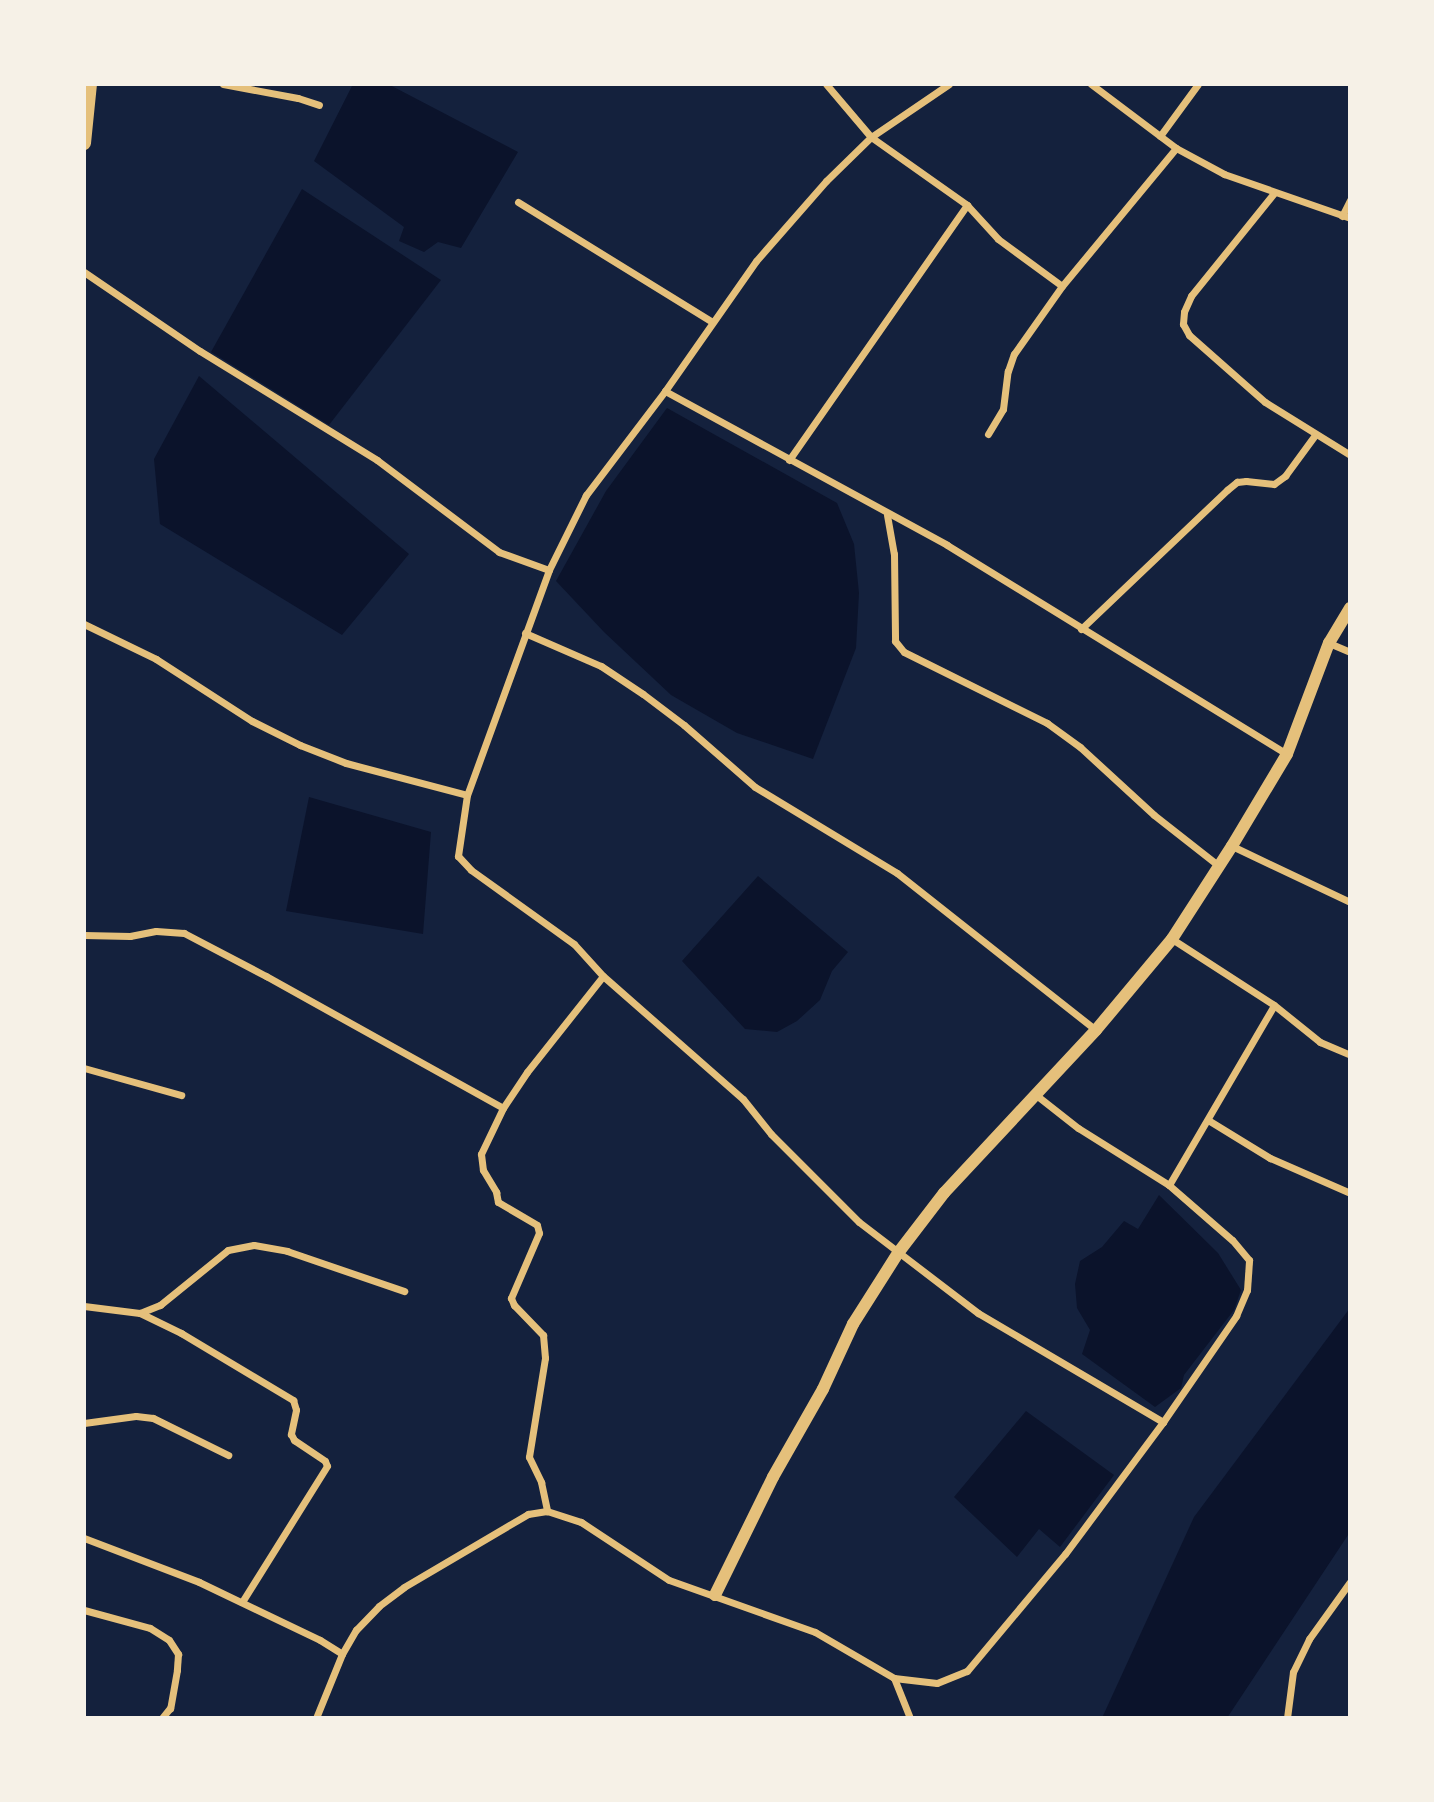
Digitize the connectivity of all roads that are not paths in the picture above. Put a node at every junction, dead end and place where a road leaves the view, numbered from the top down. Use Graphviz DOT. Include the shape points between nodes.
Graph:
graph roads {
  1 [pos="90,84"];
  2 [pos="223,84"];
  3 [pos="826,84"];
  4 [pos="949,84"];
  5 [pos="1091,84"];
  6 [pos="1198,84"];
  7 [pos="319,105"];
  8 [pos="1160,136"];
  9 [pos="871,137"];
  10 [pos="84,143"];
  11 [pos="1176,148"];
  12 [pos="1274,193"];
  13 [pos="1350,200"];
  14 [pos="518,202"];
  15 [pos="967,205"];
  16 [pos="1346,217"];
  17 [pos="84,272"];
  18 [pos="1062,286"];
  19 [pos="712,322"];
  20 [pos="665,391"];
  21 [pos="988,434"];
  22 [pos="1315,435"];
  23 [pos="1350,455"];
  24 [pos="789,460"];
  25 [pos="887,515"];
  26 [pos="549,570"];
  27 [pos="1350,608"];
  28 [pos="84,624"];
  29 [pos="1081,629"];
  30 [pos="526,633"];
  31 [pos="1329,643"];
  32 [pos="1350,652"];
  33 [pos="1287,754"];
  34 [pos="467,795"];
  35 [pos="1232,846"];
  36 [pos="1219,866"];
  37 [pos="1350,902"];
  38 [pos="84,935"];
  39 [pos="1172,939"];
  40 [pos="603,976"];
  41 [pos="1274,1005"];
  42 [pos="1096,1030"];
  43 [pos="1350,1055"];
  44 [pos="84,1069"];
  45 [pos="181,1095"];
  46 [pos="1036,1095"];
  47 [pos="503,1108"];
  48 [pos="1208,1120"];
  49 [pos="1169,1185"];
  50 [pos="1350,1193"];
  51 [pos="898,1253"];
  52 [pos="404,1291"];
  53 [pos="84,1306"];
  54 [pos="140,1313"];
  55 [pos="1163,1422"];
  56 [pos="84,1423"];
  57 [pos="228,1455"];
  58 [pos="547,1511"];
  59 [pos="84,1538"];
  60 [pos="1350,1582"];
  61 [pos="715,1595"];
  62 [pos="242,1602"];
  63 [pos="84,1611"];
  64 [pos="342,1654"];
  65 [pos="894,1678"];
  66 [pos="162,1718"];
  67 [pos="316,1718"];
  68 [pos="910,1718"];
  69 [pos="1287,1718"];
  1 -- 10 [label="main road"];
  2 -- 7 [label="street"];
  3 -- 9 [label="street"];
  4 -- 9 [label="street"];
  5 -- 8 [label="street"];
  6 -- 8 [label="street"];
  8 -- 11 [label="street"];
  9 -- 15 [label="street"];
  9 -- 19 [label="street" via="756,261"];
  11 -- 12 [label="street" via="1224,174"];
  11 -- 18 [label="street"];
  12 -- 16 [label="street"];
  12 -- 22 [label="street" via="1191,296 1183,324 1189,335 1265,402"];
  13 -- 16 [label="street"];
  14 -- 19 [label="street"];
  15 -- 18 [label="street" via="998,239"];
  15 -- 24 [label="street"];
  17 -- 26 [label="street" via="200,351 377,460 499,552"];
  18 -- 21 [label="street" via="1014,354 1003,409"];
  19 -- 20 [label="street"];
  20 -- 24 [label="street"];
  20 -- 26 [label="street" via="586,495"];
  22 -- 23 [label="street"];
  22 -- 29 [label="street" via="1274,484 1237,482 1227,490"];
  24 -- 25 [label="street"];
  25 -- 29 [label="street" via="947,545"];
  25 -- 36 [label="street" via="894,554 895,641 904,652 1047,723"];
  26 -- 30 [label="street"];
  27 -- 31 [label="street"];
  28 -- 34 [label="street" via="156,659 252,722 300,745 346,763"];
  29 -- 33 [label="street"];
  30 -- 34 [label="street"];
  30 -- 42 [label="street" via="601,666 643,694 755,787 897,873"];
  31 -- 32 [label="street"];
  31 -- 33 [label="street"];
  33 -- 35 [label="street"];
  34 -- 40 [label="street" via="458,856 574,944"];
  35 -- 36 [label="street"];
  35 -- 37 [label="street"];
  36 -- 39 [label="street"];
  38 -- 47 [label="street" via="184,933"];
  39 -- 41 [label="street"];
  39 -- 42 [label="street"];
  40 -- 47 [label="street"];
  40 -- 51 [label="street" via="743,1099 821,1186"];
  41 -- 43 [label="street" via="1320,1042"];
  41 -- 48 [label="street"];
  42 -- 46 [label="street"];
  44 -- 45 [label="street"];
  46 -- 49 [label="street" via="1078,1128"];
  46 -- 51 [label="street" via="944,1193"];
  47 -- 58 [label="street" via="481,1154 498,1202 537,1225 539,1233 511,1298 543,1335 545,1358 529,1457"];
  48 -- 49 [label="street"];
  48 -- 50 [label="street" via="1270,1158"];
  49 -- 55 [label="street" via="1250,1261 1247,1290 1236,1316"];
  51 -- 55 [label="street" via="978,1313"];
  51 -- 61 [label="street" via="853,1324"];
  52 -- 54 [label="street" via="287,1251 254,1245 228,1250 160,1306"];
  53 -- 54 [label="street"];
  54 -- 62 [label="street" via="293,1400 294,1440 327,1466"];
  55 -- 65 [label="street" via="1065,1554 967,1671 937,1683"];
  56 -- 57 [label="street" via="153,1418"];
  58 -- 61 [label="street" via="581,1521 669,1580"];
  58 -- 64 [label="street" via="528,1514 404,1587 356,1630"];
  59 -- 62 [label="street"];
  60 -- 69 [label="street" via="1309,1639 1293,1672"];
  61 -- 65 [label="street" via="816,1632"];
  62 -- 64 [label="street"];
  63 -- 66 [label="street" via="150,1628 169,1640 178,1654 177,1670 170,1708"];
  64 -- 67 [label="street"];
  65 -- 68 [label="street"];
}
